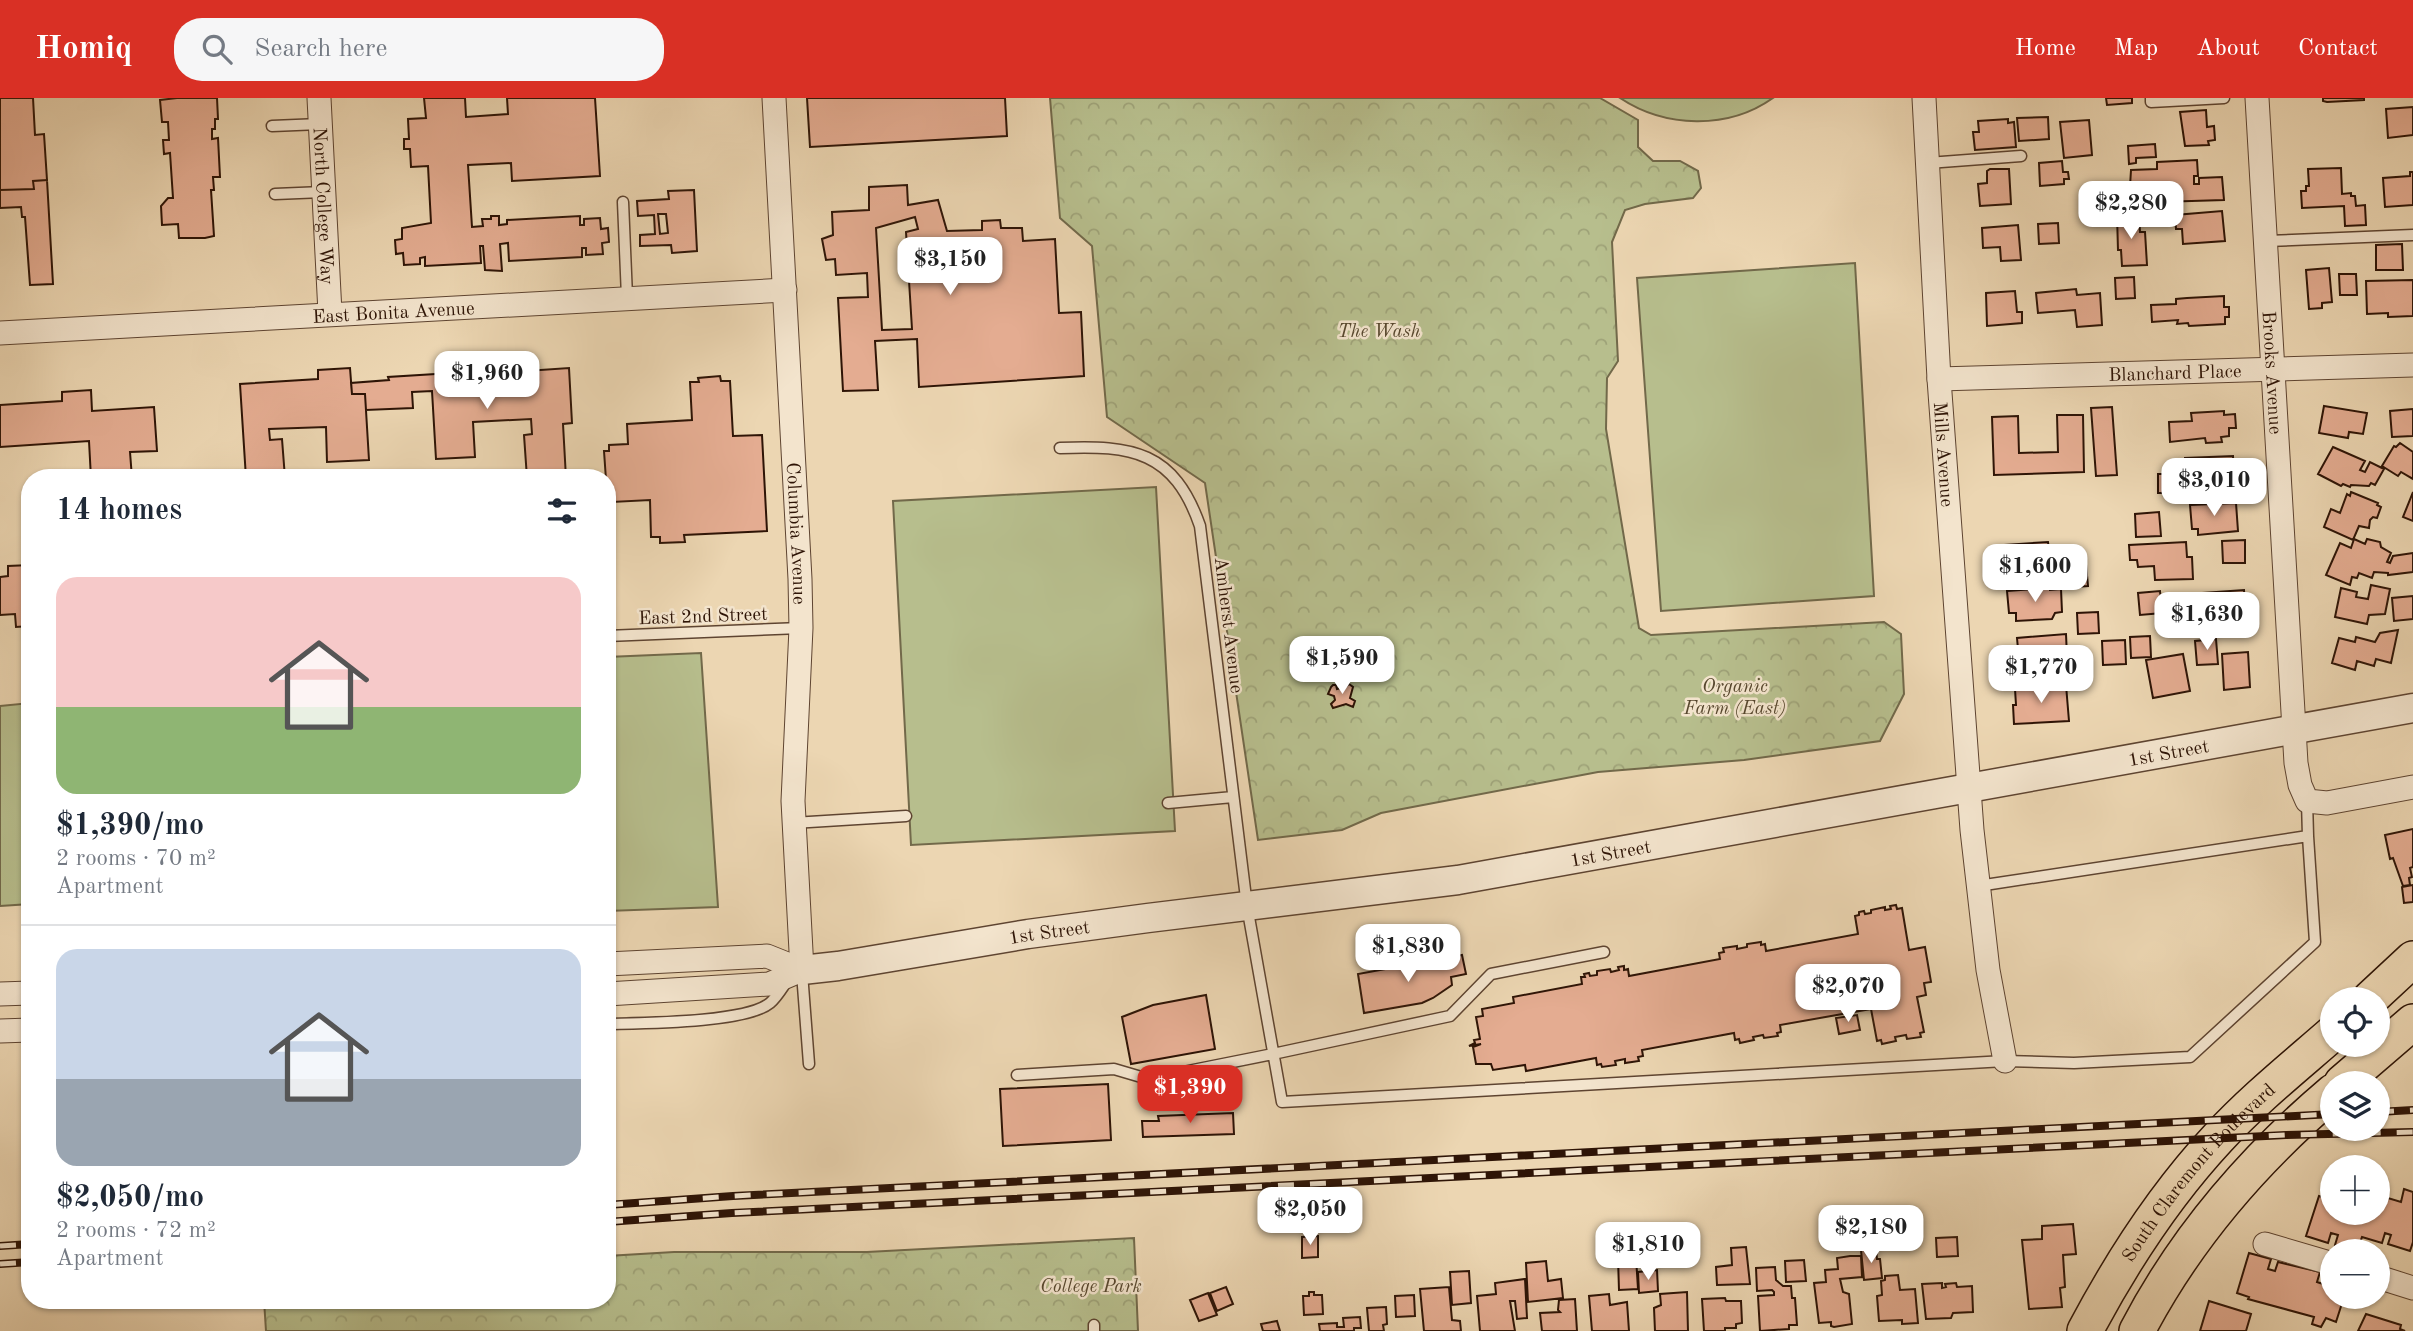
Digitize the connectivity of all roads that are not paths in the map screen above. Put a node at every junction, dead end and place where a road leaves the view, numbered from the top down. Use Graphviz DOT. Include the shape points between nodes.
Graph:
graph roads {
  1 [pos="319,98"];
  2 [pos="775,98"];
  3 [pos="1923,98"];
  4 [pos="2151,98"];
  5 [pos="2224,98"];
  6 [pos="2258,98"];
  7 [pos="320,124"];
  8 [pos="272,126"];
  9 [pos="2021,156"];
  10 [pos="1928,163"];
  11 [pos="323,192"];
  12 [pos="275,194"];
  13 [pos="623,202"];
  14 [pos="2413,235"];
  15 [pos="2267,241"];
  16 [pos="785,290"];
  17 [pos="627,297"];
  18 [pos="330,313"];
  19 [pos="0,333"];
  20 [pos="2413,365"];
  21 [pos="2274,370"];
  22 [pos="1939,379"];
  23 [pos="1060,447"];
  24 [pos="801,628"];
  25 [pos="616,636"];
  26 [pos="2413,708"];
  27 [pos="2295,729"];
  28 [pos="2413,787"];
  29 [pos="1969,789"];
  30 [pos="1233,797"];
  31 [pos="2307,801"];
  32 [pos="1168,803"];
  33 [pos="906,817"];
  34 [pos="793,823"];
  35 [pos="2308,836"];
  36 [pos="1978,886"];
  37 [pos="1247,906"];
  38 [pos="1604,951"];
  39 [pos="2413,959"];
  40 [pos="616,964"];
  41 [pos="797,972"];
  42 [pos="2383,987"];
  43 [pos="616,993"];
  44 [pos="21,994"];
  45 [pos="0,995"];
  46 [pos="2413,1022"];
  47 [pos="616,1024"];
  48 [pos="21,1030"];
  49 [pos="0,1031"];
  50 [pos="2320,1045"];
  51 [pos="1273,1054"];
  52 [pos="2005,1061"];
  53 [pos="809,1064"];
  54 [pos="2357,1071"];
  55 [pos="1017,1074"];
  56 [pos="2320,1103"];
  57 [pos="2265,1244"];
  58 [pos="2320,1260"];
  59 [pos="2390,1281"];
  60 [pos="2413,1288"];
  61 [pos="2085,1331"];
  62 [pos="2137,1331"];
  1 -- 7 [label="street, North College Way"];
  2 -- 16 [label="street, Columbia Avenue"];
  3 -- 10 [label="street, Mills Avenue"];
  4 -- 5 [label="lane" via="2151,102"];
  6 -- 15 [label="street, Brooks Avenue"];
  7 -- 8 [label="lane"];
  7 -- 11 [label="street, North College Way"];
  9 -- 10 [label="lane"];
  10 -- 22 [label="street, Mills Avenue"];
  11 -- 12 [label="lane"];
  11 -- 18 [label="street, North College Way"];
  13 -- 17 [label="lane"];
  14 -- 15 [label="lane"];
  15 -- 21 [label="street, Brooks Avenue"];
  16 -- 17 [label="street, East Bonita Avenue"];
  16 -- 24 [label="street, Columbia Avenue"];
  17 -- 18 [label="street, East Bonita Avenue"];
  18 -- 19 [label="street, East Bonita Avenue"];
  20 -- 21 [label="street, Blanchard Place"];
  21 -- 22 [label="street, Blanchard Place"];
  21 -- 27 [label="street, Brooks Avenue"];
  22 -- 29 [label="street, Mills Avenue"];
  23 -- 30 [label="lane, Amherst Avenue" via="1105,446 1146,456 1181,485 1192,505 1199,526"];
  24 -- 25 [label="lane, East 2nd Street"];
  24 -- 34 [label="street, Columbia Avenue"];
  26 -- 27 [label="street, 1st Street"];
  27 -- 29 [label="street, 1st Street"];
  27 -- 31 [label="street, Brooks Avenue" via="2296,763"];
  28 -- 31 [label="street" via="2327,803"];
  29 -- 36 [label="street, Mills Avenue"];
  29 -- 37 [label="street, 1st Street" via="1458,880"];
  30 -- 32 [label="lane"];
  30 -- 37 [label="lane, Amherst Avenue"];
  31 -- 35 [label="lane"];
  33 -- 34 [label="lane"];
  34 -- 41 [label="street, Columbia Avenue"];
  35 -- 36 [label="lane"];
  35 -- 52 [label="lane" via="2315,942 2190,1057"];
  36 -- 52 [label="street, Mills Avenue"];
  37 -- 41 [label="street, 1st Street" via="1028,934"];
  37 -- 51 [label="lane, Amherst Avenue"];
  38 -- 51 [label="lane" via="1491,974 1450,1016"];
  39 -- 42 [label="main road"];
  40 -- 41 [label="street, 1st Street" via="767,956"];
  41 -- 43 [label="street, 1st Street" via="769,984"];
  41 -- 47 [label="lane" via="761,1008 719,1019"];
  41 -- 53 [label="lane"];
  44 -- 45 [label="street"];
  46 -- 54 [label="main road"];
  48 -- 49 [label="street"];
  50 -- 61 [label="main road, South Claremont Boulevard" via="2237,1119 2152,1217"];
  51 -- 52 [label="lane, Amherst Avenue" via="1282,1102"];
  51 -- 55 [label="lane" via="1148,1079 1114,1069"];
  56 -- 62 [label="main road, South Claremont Boulevard" via="2247,1175 2189,1244"];
  57 -- 58 [label="street"];
  59 -- 60 [label="street"];
}
